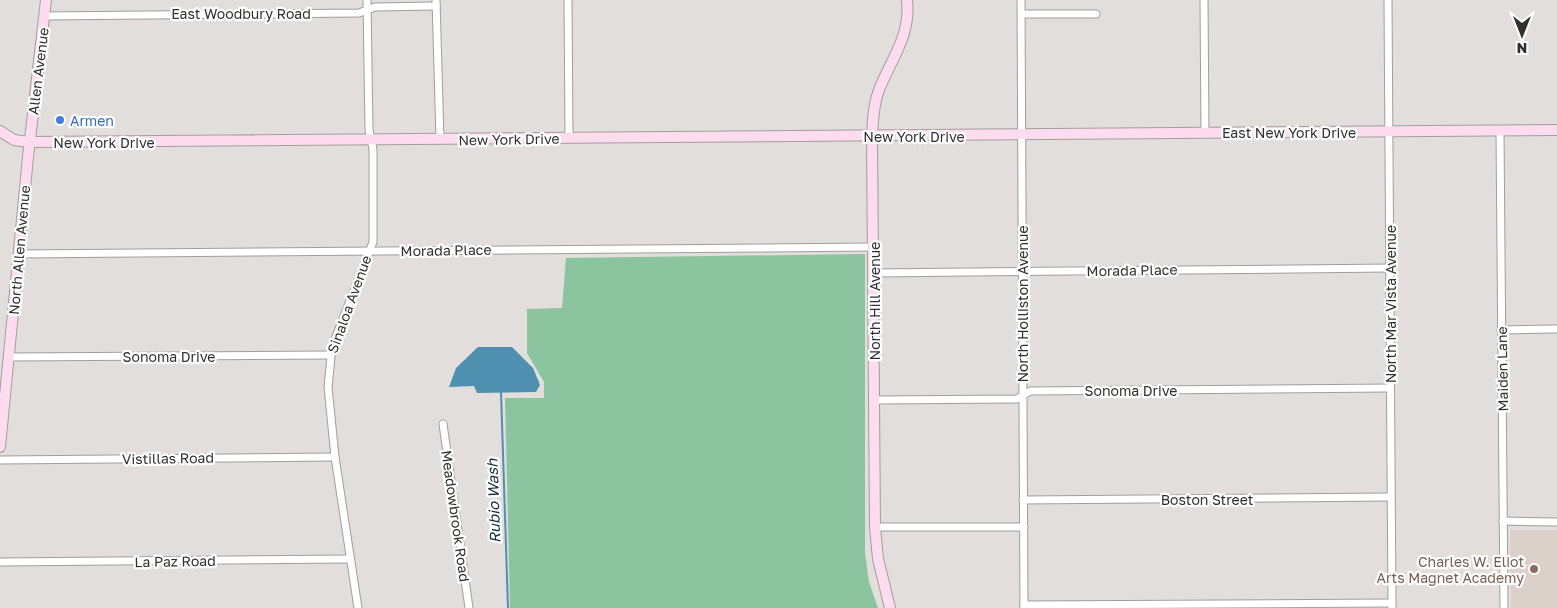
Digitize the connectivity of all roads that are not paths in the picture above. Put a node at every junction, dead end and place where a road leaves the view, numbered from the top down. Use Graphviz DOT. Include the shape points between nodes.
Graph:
graph roads {
  1 [pos="46,0"];
  2 [pos="367,0"];
  3 [pos="568,0"];
  4 [pos="575,0"];
  5 [pos="907,0"];
  6 [pos="1021,0"];
  7 [pos="1204,0"];
  8 [pos="1388,0"];
  9 [pos="436,3"];
  10 [pos="368,10"];
  11 [pos="1022,14"];
  12 [pos="1096,14"];
  13 [pos="44,16"];
  14 [pos="1500,130"];
  15 [pos="1557,130"];
  16 [pos="1389,132"];
  17 [pos="1,133"];
  18 [pos="1204,133"];
  19 [pos="1022,135"];
  20 [pos="872,136"];
  21 [pos="569,138"];
  22 [pos="440,139"];
  23 [pos="370,140"];
  24 [pos="29,142"];
  25 [pos="873,247"];
  26 [pos="368,251"];
  27 [pos="19,254"];
  28 [pos="1390,268"];
  29 [pos="1022,271"];
  30 [pos="874,274"];
  31 [pos="1557,329"];
  32 [pos="1501,330"];
  33 [pos="330,355"];
  34 [pos="9,357"];
  35 [pos="1390,388"];
  36 [pos="1023,395"];
  37 [pos="874,400"];
  38 [pos="443,424"];
  39 [pos="0,447"];
  40 [pos="336,457"];
  41 [pos="0,460"];
  42 [pos="1390,497"];
  43 [pos="1023,500"];
  44 [pos="1503,521"];
  45 [pos="1557,522"];
  46 [pos="875,527"];
  47 [pos="1024,528"];
  48 [pos="350,559"];
  49 [pos="0,562"];
  50 [pos="1392,605"];
  51 [pos="1024,606"];
  52 [pos="358,608"];
  53 [pos="469,608"];
  54 [pos="890,608"];
  55 [pos="1504,608"];
  1 -- 13 [label="street, Allen Avenue"];
  2 -- 10 [label="street, Sinaloa Avenue"];
  3 -- 4 [label="street"];
  3 -- 21 [label="street"];
  5 -- 20 [label="street, North Hill Avenue" via="907,25 878,91"];
  6 -- 11 [label="street, North Holliston Avenue"];
  7 -- 18 [label="street"];
  8 -- 16 [label="street, North Mar Vista Avenue"];
  9 -- 10 [label="street, East Woodbury Road"];
  9 -- 22 [label="street"];
  10 -- 13 [label="street, East Woodbury Road" via="359,13"];
  10 -- 23 [label="street, Sinaloa Avenue"];
  11 -- 12 [label="street"];
  11 -- 19 [label="street, North Holliston Avenue"];
  13 -- 24 [label="street, Allen Avenue"];
  14 -- 15 [label="street, East New York Drive"];
  14 -- 16 [label="street, East New York Drive"];
  14 -- 32 [label="street, Maiden Lane"];
  16 -- 18 [label="street, East New York Drive"];
  16 -- 28 [label="street, North Mar Vista Avenue"];
  17 -- 24 [label="street, New York Drive" via="14,140"];
  18 -- 19 [label="street, East New York Drive"];
  19 -- 20 [label="street, New York Drive"];
  19 -- 29 [label="street, North Holliston Avenue"];
  20 -- 21 [label="street, New York Drive"];
  20 -- 25 [label="street, North Hill Avenue"];
  21 -- 22 [label="street, New York Drive"];
  22 -- 23 [label="street, New York Drive"];
  23 -- 24 [label="street, New York Drive"];
  23 -- 26 [label="street, Sinaloa Avenue" via="373,149 373,242"];
  24 -- 27 [label="street, North Allen Avenue"];
  25 -- 26 [label="street, Morada Place"];
  25 -- 30 [label="street, North Hill Avenue"];
  26 -- 27 [label="street, Morada Place"];
  26 -- 33 [label="street, Sinaloa Avenue"];
  27 -- 34 [label="street, North Allen Avenue"];
  28 -- 29 [label="street, Morada Place"];
  28 -- 35 [label="street, North Mar Vista Avenue"];
  29 -- 30 [label="street, Morada Place"];
  29 -- 36 [label="street, North Holliston Avenue"];
  30 -- 37 [label="street, North Hill Avenue"];
  31 -- 32 [label="street"];
  32 -- 44 [label="street, Maiden Lane"];
  33 -- 34 [label="street, Sonoma Drive"];
  33 -- 40 [label="street, Sinaloa Avenue" via="330,408"];
  34 -- 39 [label="street, North Allen Avenue"];
  35 -- 36 [label="street, Sonoma Drive" via="1030,391"];
  35 -- 42 [label="street, North Mar Vista Avenue"];
  36 -- 37 [label="street, Sonoma Drive" via="1017,399"];
  36 -- 43 [label="street, North Holliston Avenue"];
  37 -- 46 [label="street, North Hill Avenue"];
  38 -- 53 [label="street, Meadowbrook Road"];
  40 -- 41 [label="street, Vistillas Road"];
  40 -- 48 [label="street, Sinaloa Avenue"];
  42 -- 43 [label="street, Boston Street"];
  42 -- 50 [label="street, North Mar Vista Avenue"];
  43 -- 47 [label="street, North Holliston Avenue"];
  44 -- 45 [label="street"];
  44 -- 55 [label="street, Maiden Lane"];
  46 -- 47 [label="street"];
  46 -- 54 [label="street, North Hill Avenue" via="878,559"];
  47 -- 51 [label="street, North Holliston Avenue"];
  48 -- 49 [label="street, La Paz Road"];
  48 -- 52 [label="street, Sinaloa Avenue"];
  50 -- 51 [label="street"];
}
